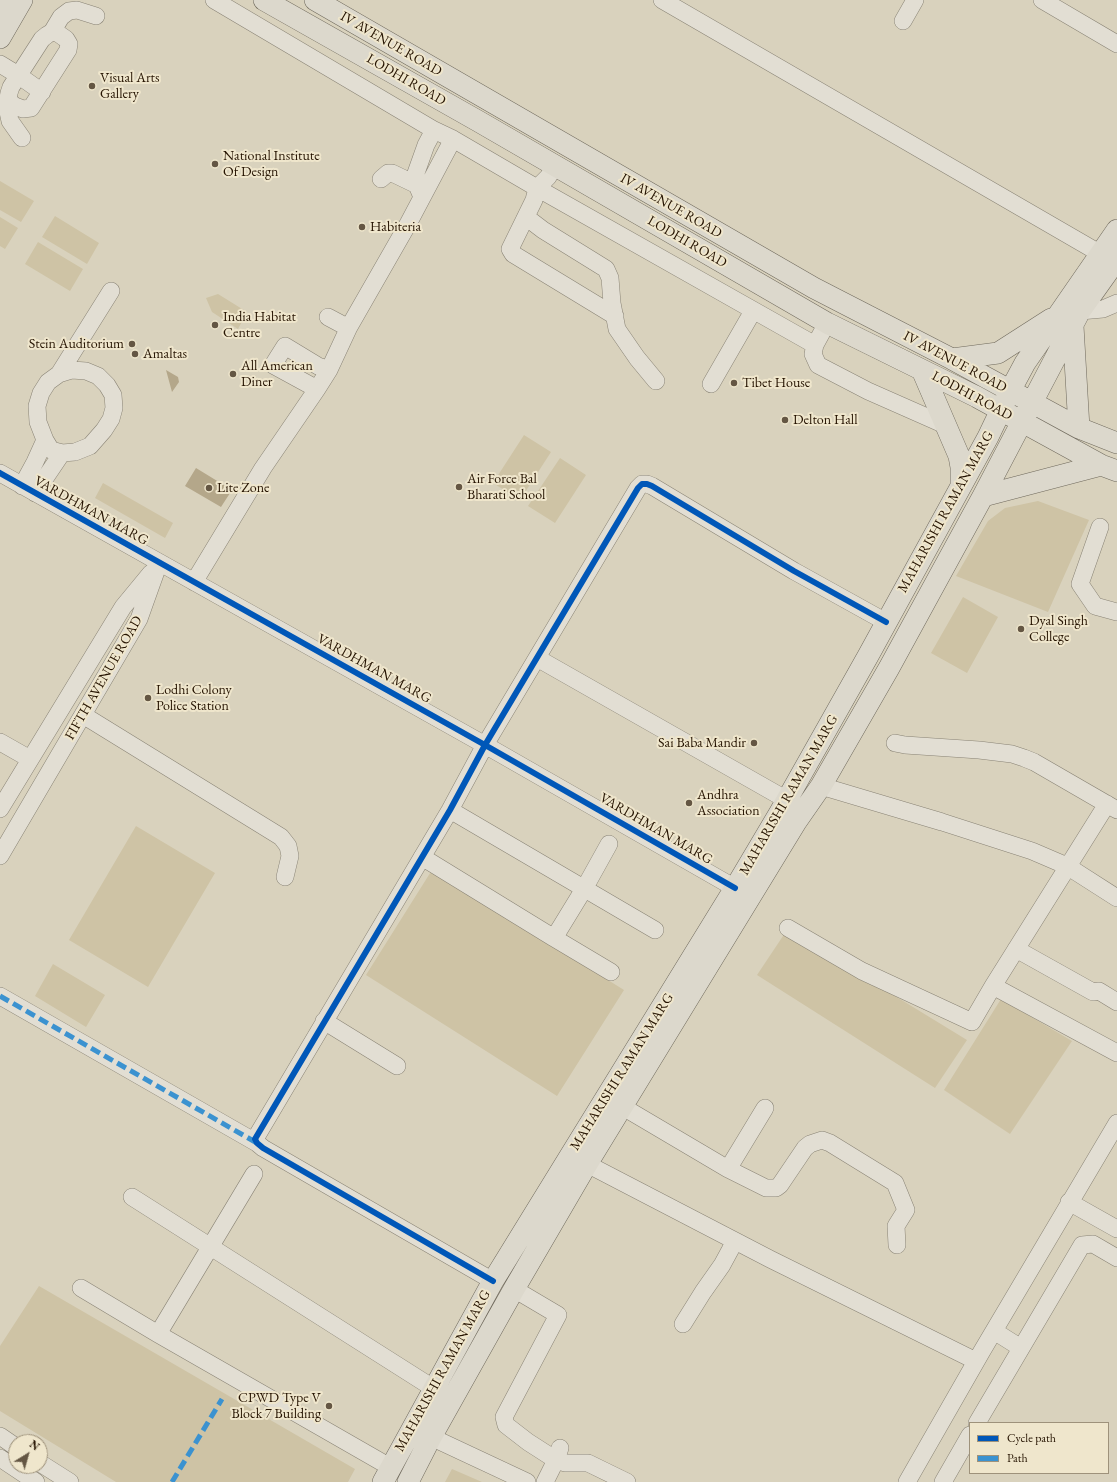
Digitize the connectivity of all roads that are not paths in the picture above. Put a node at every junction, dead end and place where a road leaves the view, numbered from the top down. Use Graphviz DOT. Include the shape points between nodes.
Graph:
graph roads {
  1 [pos="5,0"];
  2 [pos="22,0"];
  3 [pos="264,0"];
  4 [pos="315,0"];
  5 [pos="662,0"];
  6 [pos="914,0"];
  7 [pos="1042,0"];
  8 [pos="219,1"];
  9 [pos="0,8"];
  10 [pos="96,16"];
  11 [pos="902,22"];
  12 [pos="52,32"];
  13 [pos="0,38"];
  14 [pos="1117,44"];
  15 [pos="0,55"];
  16 [pos="0,64"];
  17 [pos="15,82"];
  18 [pos="42,92"];
  19 [pos="434,130"];
  20 [pos="22,138"];
  21 [pos="453,139"];
  22 [pos="555,166"];
  23 [pos="381,179"];
  24 [pos="536,188"];
  25 [pos="420,191"];
  26 [pos="526,217"];
  27 [pos="1117,230"];
  28 [pos="1109,256"];
  29 [pos="111,291"];
  30 [pos="1117,304"];
  31 [pos="753,311"];
  32 [pos="615,316"];
  33 [pos="1070,317"];
  34 [pos="827,322"];
  35 [pos="815,345"];
  36 [pos="952,359"];
  37 [pos="323,368"];
  38 [pos="922,370"];
  39 [pos="59,374"];
  40 [pos="656,381"];
  41 [pos="711,384"];
  42 [pos="317,389"];
  43 [pos="1010,390"];
  44 [pos="1033,403"];
  45 [pos="1000,410"];
  46 [pos="1022,423"];
  47 [pos="945,425"];
  48 [pos="1079,428"];
  49 [pos="45,440"];
  50 [pos="1117,443"];
  51 [pos="62,453"];
  52 [pos="1109,468"];
  53 [pos="0,473"];
  54 [pos="961,486"];
  55 [pos="29,489"];
  56 [pos="983,496"];
  57 [pos="1100,527"];
  58 [pos="159,563"];
  59 [pos="194,582"];
  60 [pos="1117,612"];
  61 [pos="886,622"];
  62 [pos="537,658"];
  63 [pos="83,715"];
  64 [pos="0,742"];
  65 [pos="895,743"];
  66 [pos="485,744"];
  67 [pos="30,759"];
  68 [pos="821,786"];
  69 [pos="787,800"];
  70 [pos="1112,807"];
  71 [pos="0,809"];
  72 [pos="450,810"];
  73 [pos="609,844"];
  74 [pos="0,856"];
  75 [pos="422,857"];
  76 [pos="1067,866"];
  77 [pos="285,878"];
  78 [pos="735,888"];
  79 [pos="584,889"];
  80 [pos="1117,898"];
  81 [pos="788,928"];
  82 [pos="655,930"];
  83 [pos="554,938"];
  84 [pos="1016,949"];
  85 [pos="611,972"];
  86 [pos="993,986"];
  87 [pos="0,996"];
  88 [pos="1117,1002"];
  89 [pos="324,1021"];
  90 [pos="1117,1053"];
  91 [pos="397,1066"];
  92 [pos="623,1107"];
  93 [pos="765,1108"];
  94 [pos="1117,1123"];
  95 [pos="257,1143"];
  96 [pos="587,1164"];
  97 [pos="728,1169"];
  98 [pos="254,1174"];
  99 [pos="132,1196"];
  100 [pos="1069,1202"];
  101 [pos="1117,1229"];
  102 [pos="736,1242"];
  103 [pos="897,1245"];
  104 [pos="210,1246"];
  105 [pos="1117,1258"];
  106 [pos="493,1281"];
  107 [pos="81,1288"];
  108 [pos="514,1289"];
  109 [pos="682,1324"];
  110 [pos="994,1332"];
  111 [pos="158,1334"];
  112 [pos="1021,1348"];
  113 [pos="976,1361"];
  114 [pos="433,1388"];
  115 [pos="978,1422"];
  116 [pos="431,1437"];
  117 [pos="969,1437"];
  118 [pos="558,1454"];
  119 [pos="0,1458"];
  120 [pos="48,1468"];
  121 [pos="386,1475"];
  122 [pos="36,1482"];
  123 [pos="70,1482"];
  124 [pos="408,1482"];
  125 [pos="526,1482"];
  126 [pos="545,1482"];
  127 [pos="627,1482"];
  128 [pos="907,1482"];
  129 [pos="943,1482"];
  1 -- 9 [label="main road"];
  2 -- 13 [label="main road"];
  3 -- 22 [label="main road, LODHI ROAD"];
  4 -- 36 [label="main road, IV AVENUE ROAD" via="814,288"];
  5 -- 28 [label="street"];
  6 -- 11 [label="street"];
  7 -- 14 [label="street"];
  8 -- 19 [label="street"];
  10 -- 12 [label="street" via="69,10 61,17"];
  12 -- 17 [label="street" via="42,39"];
  12 -- 18 [label="street" via="62,35 69,44 68,50"];
  15 -- 17 [label="street"];
  16 -- 17 [label="street"];
  17 -- 18 [label="street"];
  17 -- 18 [label="street" via="10,103 23,109 31,108"];
  17 -- 20 [label="street" via="7,107 10,121"];
  19 -- 21 [label="street"];
  19 -- 25 [label="street" via="416,173"];
  21 -- 24 [label="street"];
  21 -- 25 [label="street"];
  22 -- 24 [label="street"];
  22 -- 34 [label="main road, LODHI ROAD"];
  23 -- 25 [label="street" via="392,173"];
  24 -- 26 [label="street" via="534,200"];
  24 -- 31 [label="street"];
  25 -- 37 [label="street" via="340,323"];
  26 -- 32 [label="street" via="542,230 606,269 610,278"];
  26 -- 32 [label="street" via="510,249 513,254"];
  27 -- 28 [label="main road, MAHARISHI RAMAN MARG"];
  28 -- 33 [label="main road, MAHARISHI RAMAN MARG"];
  29 -- 39 [label="street"];
  30 -- 33 [label="street"];
  31 -- 35 [label="street"];
  31 -- 41 [label="street"];
  32 -- 40 [label="street" via="617,329"];
  33 -- 36 [label="main road" via="998,353"];
  33 -- 43 [label="main road, MAHARISHI RAMAN MARG" via="1025,363"];
  33 -- 44 [label="main road, MAHARISHI RAMAN MARG"];
  33 -- 48 [label="main road"];
  34 -- 35 [label="street"];
  34 -- 38 [label="main road, LODHI ROAD"];
  35 -- 47 [label="street" via="813,354 818,364 868,391"];
  36 -- 43 [label="main road, IV AVENUE ROAD"];
  37 -- 42 [label="street"];
  37 -- 42 [label="street" via="285,346 273,365"];
  38 -- 45 [label="main road, LODHI ROAD"];
  38 -- 47 [label="main road"];
  39 -- 49 [label="street" via="48,382 40,393 37,406 38,422"];
  39 -- 51 [label="street" via="72,370 86,371 98,376 114,396 111,419 90,446"];
  42 -- 59 [label="street" via="263,468"];
  43 -- 44 [label="main road, IV AVENUE ROAD"];
  43 -- 45 [label="main road, MAHARISHI RAMAN MARG"];
  44 -- 46 [label="main road, MAHARISHI RAMAN MARG"];
  44 -- 48 [label="main road, LODHI ROAD"];
  45 -- 46 [label="main road, LODHI ROAD"];
  45 -- 54 [label="main road, MAHARISHI RAMAN MARG"];
  46 -- 52 [label="main road, LODHI ROAD"];
  46 -- 56 [label="main road, MAHARISHI RAMAN MARG"];
  47 -- 54 [label="main road" via="959,456"];
  48 -- 50 [label="main road, LODHI ROAD"];
  49 -- 51 [label="street" via="51,450"];
  49 -- 55 [label="street" via="35,462"];
  51 -- 55 [label="street"];
  52 -- 56 [label="main road"];
  53 -- 55 [label="street, VARDHMAN MARG"];
  54 -- 61 [label="main road, MAHARISHI RAMAN MARG"];
  55 -- 58 [label="street, VARDHMAN MARG"];
  56 -- 68 [label="main road, MAHARISHI RAMAN MARG"];
  57 -- 60 [label="street" via="1080,584 1095,606"];
  58 -- 59 [label="street, VARDHMAN MARG"];
  58 -- 63 [label="street, FIFTH AVENUE ROAD" via="139,619"];
  58 -- 67 [label="street, FIFTH AVENUE ROAD" via="123,607"];
  59 -- 66 [label="street, VARDHMAN MARG"];
  61 -- 62 [label="street" via="794,571 652,486 642,484"];
  61 -- 69 [label="main road, MAHARISHI RAMAN MARG"];
  62 -- 66 [label="street"];
  62 -- 69 [label="street"];
  63 -- 74 [label="street, FIFTH AVENUE ROAD"];
  63 -- 77 [label="street" via="281,837 288,846 290,856"];
  64 -- 67 [label="street"];
  65 -- 70 [label="street" via="1012,754 1034,762"];
  66 -- 72 [label="street"];
  66 -- 78 [label="street, VARDHMAN MARG"];
  67 -- 71 [label="street, FIFTH AVENUE ROAD"];
  68 -- 76 [label="street" via="1032,851"];
  68 -- 92 [label="main road, MAHARISHI RAMAN MARG" via="796,822"];
  69 -- 78 [label="main road, MAHARISHI RAMAN MARG"];
  70 -- 76 [label="street"];
  72 -- 75 [label="street"];
  72 -- 79 [label="street"];
  73 -- 79 [label="street"];
  75 -- 83 [label="street"];
  75 -- 89 [label="street"];
  76 -- 80 [label="street"];
  76 -- 84 [label="street"];
  78 -- 106 [label="main road, MAHARISHI RAMAN MARG"];
  79 -- 82 [label="street"];
  79 -- 83 [label="street"];
  81 -- 86 [label="street" via="862,971 969,1022 974,1020"];
  83 -- 85 [label="street"];
  84 -- 86 [label="street"];
  84 -- 88 [label="street" via="1093,992 1099,991"];
  86 -- 90 [label="street"];
  87 -- 95 [label="street"];
  89 -- 91 [label="street"];
  89 -- 95 [label="street" via="256,1135"];
  92 -- 96 [label="main road, MAHARISHI RAMAN MARG"];
  92 -- 97 [label="street"];
  93 -- 97 [label="street"];
  94 -- 100 [label="street"];
  95 -- 106 [label="street"];
  96 -- 102 [label="street"];
  96 -- 108 [label="main road, MAHARISHI RAMAN MARG"];
  97 -- 103 [label="street" via="766,1188 776,1188 805,1148 816,1141 830,1143 895,1183 906,1210 896,1226"];
  98 -- 104 [label="street"];
  99 -- 104 [label="street"];
  100 -- 101 [label="street"];
  100 -- 110 [label="street"];
  102 -- 109 [label="street"];
  102 -- 113 [label="street"];
  104 -- 111 [label="street"];
  104 -- 114 [label="street"];
  105 -- 112 [label="street" via="1093,1244 1082,1245"];
  106 -- 114 [label="main road, MAHARISHI RAMAN MARG"];
  107 -- 111 [label="street"];
  108 -- 116 [label="main road, MAHARISHI RAMAN MARG"];
  108 -- 118 [label="street" via="558,1315 504,1417 506,1425 528,1442"];
  110 -- 112 [label="street"];
  110 -- 113 [label="street"];
  111 -- 121 [label="street"];
  112 -- 115 [label="street"];
  113 -- 128 [label="street"];
  114 -- 121 [label="main road, MAHARISHI RAMAN MARG"];
  116 -- 124 [label="main road, MAHARISHI RAMAN MARG"];
  116 -- 125 [label="street"];
  117 -- 129 [label="street"];
  118 -- 126 [label="street"];
  118 -- 127 [label="street" via="565,1463 588,1463"];
  119 -- 122 [label="street"];
  120 -- 123 [label="street"];
}
